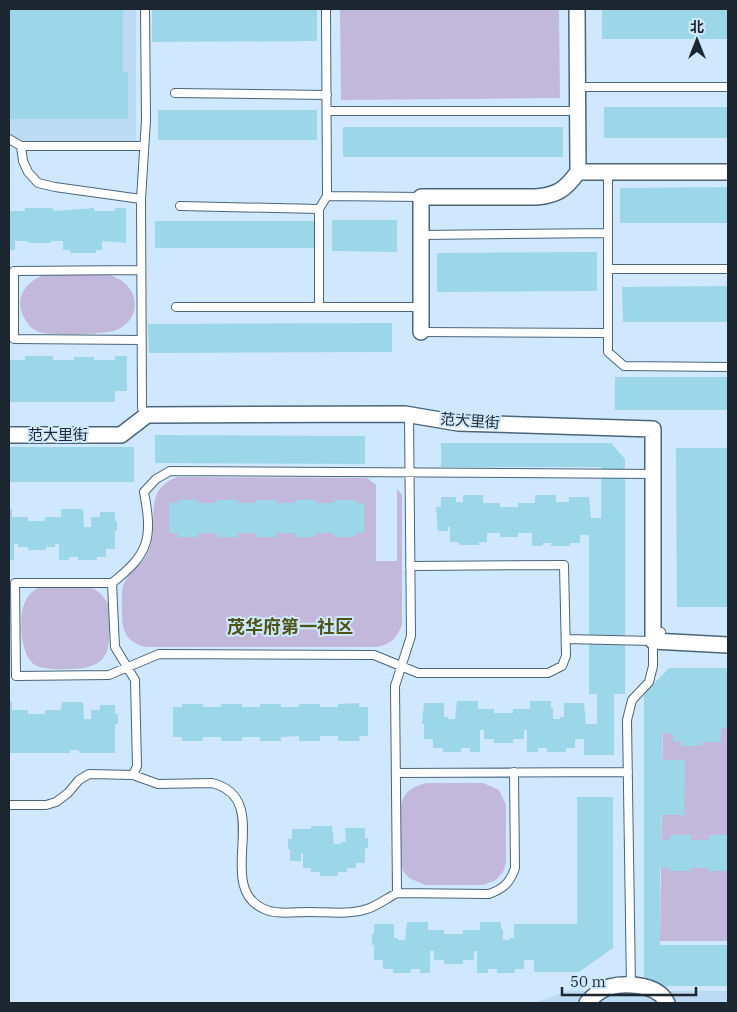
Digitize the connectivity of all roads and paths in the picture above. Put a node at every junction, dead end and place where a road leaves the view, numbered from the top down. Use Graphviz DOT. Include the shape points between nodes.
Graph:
graph roads {
  1 [pos="145,9"];
  2 [pos="326,9"];
  3 [pos="577,9"];
  4 [pos="577,86"];
  5 [pos="728,86"];
  6 [pos="175,93"];
  7 [pos="327,95"];
  8 [pos="327,111"];
  9 [pos="577,111"];
  10 [pos="9,139"];
  11 [pos="21,146"];
  12 [pos="144,146"];
  13 [pos="578,172"];
  14 [pos="608,172"];
  15 [pos="728,172"];
  16 [pos="327,196"];
  17 [pos="421,198"];
  18 [pos="141,199"];
  19 [pos="180,206"];
  20 [pos="320,209"];
  21 [pos="608,233"];
  22 [pos="421,235"];
  23 [pos="608,269"];
  24 [pos="728,269"];
  25 [pos="141,270"];
  26 [pos="319,306"];
  27 [pos="176,308"];
  28 [pos="421,308"];
  29 [pos="421,332"];
  30 [pos="608,333"];
  31 [pos="142,340"];
  32 [pos="728,366"];
  33 [pos="142,408"];
  34 [pos="409,414"];
  35 [pos="9,427"];
  36 [pos="9,435"];
  37 [pos="660,474"];
  38 [pos="410,566"];
  39 [pos="112,584"];
  40 [pos="728,635"];
  41 [pos="657,636"];
  42 [pos="566,638"];
  43 [pos="728,645"];
  44 [pos="402,666"];
  45 [pos="127,668"];
  46 [pos="514,772"];
  47 [pos="628,772"];
  48 [pos="396,773"];
  49 [pos="133,775"];
  50 [pos="9,806"];
  51 [pos="397,893"];
  52 [pos="631,986"];
  53 [pos="587,1003"];
  54 [pos="668,1003"];
  1 -- 12 [label="lane"];
  2 -- 7 [label="lane"];
  3 -- 4 [label="street"];
  4 -- 5 [label="lane"];
  4 -- 9 [label="street"];
  6 -- 7 [label="lane"];
  7 -- 8 [label="lane"];
  8 -- 9 [label="lane"];
  8 -- 16 [label="lane"];
  9 -- 13 [label="street"];
  10 -- 11 [label="lane"];
  11 -- 12 [label="lane"];
  11 -- 18 [label="lane" via="28,172 38,183"];
  12 -- 18 [label="lane"];
  13 -- 14 [label="street"];
  13 -- 17 [label="street" via="568,186 551,195"];
  14 -- 15 [label="street"];
  14 -- 21 [label="lane"];
  16 -- 17 [label="lane"];
  16 -- 20 [label="lane"];
  17 -- 22 [label="street"];
  18 -- 25 [label="lane"];
  19 -- 20 [label="lane"];
  20 -- 26 [label="lane"];
  21 -- 22 [label="lane"];
  21 -- 23 [label="lane"];
  22 -- 28 [label="street"];
  23 -- 24 [label="lane"];
  23 -- 30 [label="lane"];
  25 -- 31 [label="lane"];
  25 -- 31 [label="lane" via="14,272 14,339"];
  26 -- 27 [label="lane"];
  26 -- 28 [label="lane"];
  28 -- 29 [label="street"];
  29 -- 30 [label="lane"];
  30 -- 32 [label="lane" via="608,352 624,366"];
  31 -- 33 [label="lane"];
  33 -- 35 [label="street, 范大里街" via="120,427"];
  33 -- 37 [label="street, 范大里街" via="404,406 458,416 659,422"];
  34 -- 36 [label="street, 范大里街" via="146,414 121,435"];
  34 -- 38 [label="lane"];
  34 -- 41 [label="street, 范大里街" via="458,423 653,429"];
  37 -- 39 [label="lane" via="170,471 156,479 144,492 147,535 142,554"];
  37 -- 41 [label="street, 范大里街"];
  38 -- 42 [label="lane" via="564,565"];
  38 -- 44 [label="lane" via="411,636"];
  39 -- 45 [label="lane" via="115,647"];
  39 -- 45 [label="lane" via="15,584 16,676 109,675"];
  40 -- 41 [label="street"];
  41 -- 42 [label="lane"];
  41 -- 43 [label="street"];
  41 -- 47 [label="lane" via="649,682 632,700 627,720"];
  42 -- 44 [label="lane" via="566,656 562,666 548,673 418,673"];
  44 -- 45 [label="lane" via="374,655 159,654"];
  44 -- 48 [label="lane" via="395,686"];
  45 -- 49 [label="lane" via="135,680 137,766"];
  46 -- 47 [label="lane"];
  46 -- 48 [label="lane"];
  46 -- 51 [label="lane" via="515,868 511,879 500,890 488,894"];
  47 -- 52 [label="lane"];
  48 -- 51 [label="lane"];
  49 -- 50 [label="lane" via="89,774 56,802"];
  49 -- 51 [label="lane" via="158,784 212,783 231,793 241,808 243,819 242,878 245,891 264,909 353,912 368,909"];
  52 -- 53 [label="street" via="609,987"];
  52 -- 54 [label="street" via="648,987"];
}
